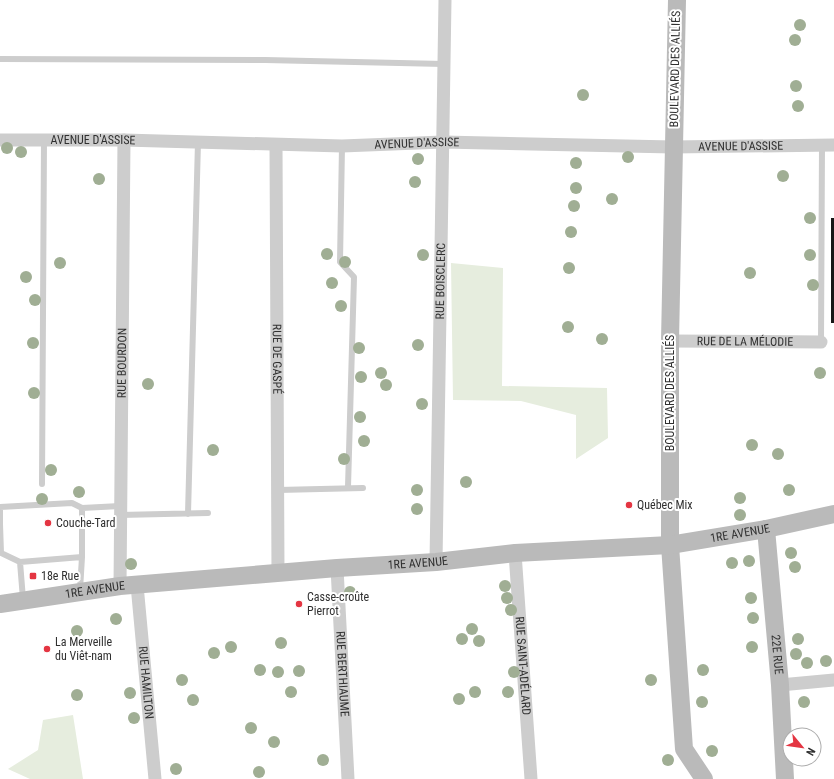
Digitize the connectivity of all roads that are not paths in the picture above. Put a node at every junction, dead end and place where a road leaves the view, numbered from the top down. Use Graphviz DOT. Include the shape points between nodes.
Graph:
graph roads {
  1 [pos="446,0"];
  2 [pos="677,0"];
  3 [pos="0,59"];
  4 [pos="444,64"];
  5 [pos="0,140"];
  6 [pos="44,140"];
  7 [pos="124,140"];
  8 [pos="198,142"];
  9 [pos="443,142"];
  10 [pos="276,145"];
  11 [pos="828,145"];
  12 [pos="342,146"];
  13 [pos="673,147"];
  14 [pos="670,341"];
  15 [pos="821,342"];
  16 [pos="42,484"];
  17 [pos="348,487"];
  18 [pos="363,488"];
  19 [pos="278,490"];
  20 [pos="82,508"];
  21 [pos="120,511"];
  22 [pos="208,513"];
  23 [pos="188,514"];
  24 [pos="834,514"];
  25 [pos="0,524"];
  26 [pos="766,530"];
  27 [pos="670,545"];
  28 [pos="515,553"];
  29 [pos="82,556"];
  30 [pos="20,562"];
  31 [pos="436,562"];
  32 [pos="337,568"];
  33 [pos="278,573"];
  34 [pos="128,586"];
  35 [pos="80,592"];
  36 [pos="23,601"];
  37 [pos="0,604"];
  38 [pos="834,680"];
  39 [pos="780,685"];
  40 [pos="155,779"];
  41 [pos="348,779"];
  42 [pos="531,779"];
  43 [pos="704,779"];
  44 [pos="785,779"];
  1 -- 4 [label="street, RUE BOISCLERC"];
  2 -- 13 [label="street, BOULEVARD DES ALLIÉS"];
  3 -- 4 [label="lane"];
  4 -- 9 [label="street, RUE BOISCLERC"];
  5 -- 6 [label="street, AVENUE D'ASSISE"];
  6 -- 7 [label="street, AVENUE D'ASSISE"];
  6 -- 16 [label="lane"];
  7 -- 8 [label="street, AVENUE D'ASSISE"];
  7 -- 21 [label="street, RUE BOURDON"];
  8 -- 10 [label="street, AVENUE D'ASSISE"];
  8 -- 23 [label="lane"];
  9 -- 12 [label="street, AVENUE D'ASSISE"];
  9 -- 13 [label="street, AVENUE D'ASSISE"];
  9 -- 31 [label="street, RUE BOISCLERC"];
  10 -- 12 [label="street, AVENUE D'ASSISE"];
  10 -- 19 [label="street, RUE DE GASPÉ"];
  11 -- 13 [label="street, AVENUE D'ASSISE"];
  11 -- 15 [label="lane"];
  12 -- 17 [label="lane" via="340,262 354,277"];
  13 -- 14 [label="street, BOULEVARD DES ALLIÉS"];
  14 -- 15 [label="street, RUE DE LA MÉLODIE"];
  14 -- 27 [label="street, BOULEVARD DES ALLIÉS"];
  17 -- 18 [label="lane"];
  17 -- 19 [label="lane"];
  19 -- 33 [label="street, RUE DE GASPÉ"];
  20 -- 21 [label="lane"];
  20 -- 25 [label="lane" via="72,503 0,507"];
  20 -- 29 [label="lane"];
  21 -- 23 [label="lane"];
  21 -- 34 [label="street, RUE BOURDON"];
  22 -- 23 [label="lane"];
  24 -- 26 [label="street, 1RE AVENUE"];
  25 -- 30 [label="lane" via="1,553"];
  26 -- 27 [label="street, 1RE AVENUE"];
  26 -- 39 [label="street, 22E RUE"];
  27 -- 28 [label="street, 1RE AVENUE"];
  27 -- 43 [label="street, BOULEVARD DES ALLIÉS" via="684,749"];
  28 -- 31 [label="street, 1RE AVENUE"];
  28 -- 42 [label="street, RUE SAINT-ADÉLARD"];
  29 -- 30 [label="lane"];
  29 -- 35 [label="lane"];
  30 -- 36 [label="lane"];
  31 -- 32 [label="street, 1RE AVENUE"];
  32 -- 33 [label="street, 1RE AVENUE"];
  32 -- 41 [label="street, RUE BERTHIAUME"];
  33 -- 34 [label="street, 1RE AVENUE"];
  34 -- 35 [label="street, 1RE AVENUE"];
  34 -- 40 [label="street, RUE HAMILTON"];
  35 -- 36 [label="street, 1RE AVENUE"];
  36 -- 37 [label="street, 1RE AVENUE"];
  38 -- 39 [label="street"];
  39 -- 44 [label="street, 22E RUE"];
}
